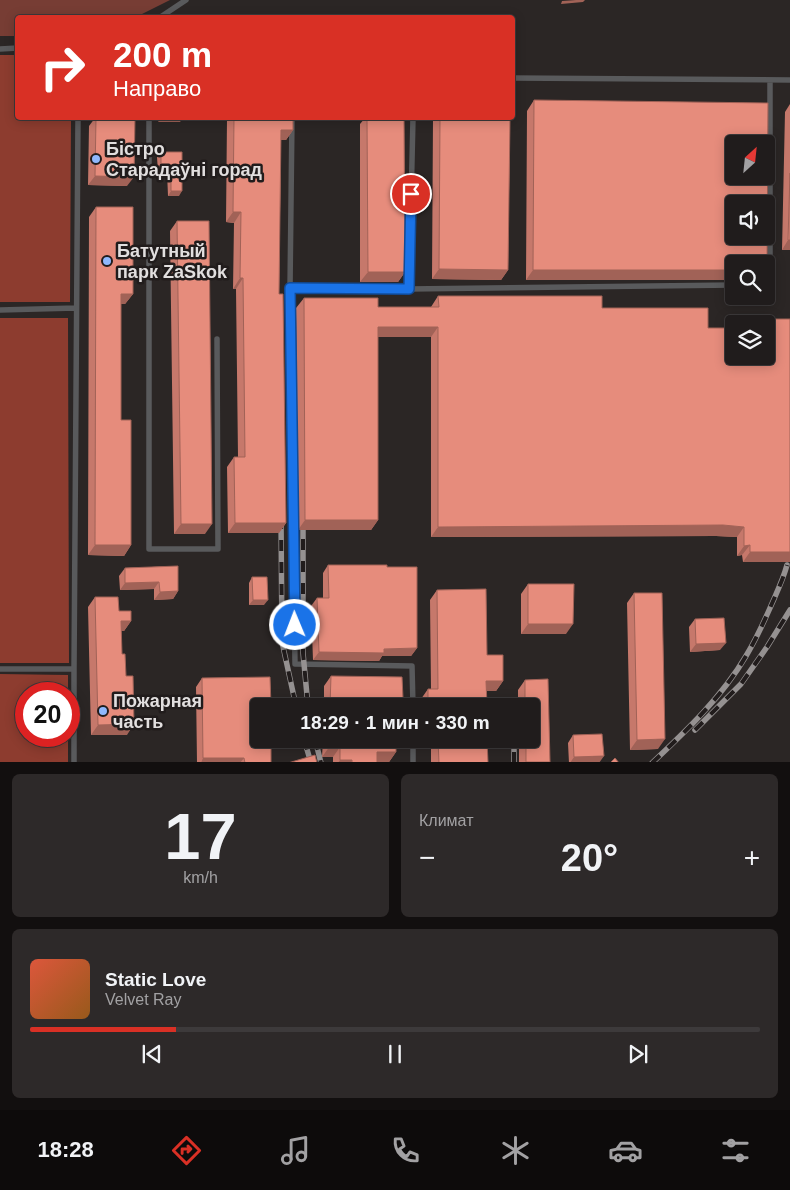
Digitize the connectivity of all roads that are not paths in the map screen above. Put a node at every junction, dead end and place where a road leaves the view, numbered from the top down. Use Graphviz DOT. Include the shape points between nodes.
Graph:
graph roads {
  1 [pos="186,0"];
  2 [pos="164,15"];
  3 [pos="15,48"];
  4 [pos="0,49"];
  5 [pos="515,78"];
  6 [pos="770,80"];
  7 [pos="790,80"];
  8 [pos="78,120"];
  9 [pos="149,120"];
  10 [pos="292,120"];
  11 [pos="413,120"];
  12 [pos="770,255"];
  13 [pos="725,285"];
  14 [pos="290,288"];
  15 [pos="409,289"];
  16 [pos="76,308"];
  17 [pos="0,310"];
  18 [pos="217,339"];
  19 [pos="0,669"];
  20 [pos="74,669"];
  21 [pos="413,698"];
  22 [pos="413,748"];
  23 [pos="74,762"];
  24 [pos="413,762"];
  1 -- 2 [label="lane"];
  3 -- 4 [label="lane"];
  5 -- 6 [label="lane"];
  6 -- 7 [label="lane"];
  6 -- 12 [label="lane"];
  8 -- 16 [label="lane"];
  9 -- 18 [label="lane" via="149,549 218,549"];
  10 -- 14 [label="lane"];
  11 -- 15 [label="lane"];
  13 -- 15 [label="lane"];
  14 -- 15 [label="lane"];
  14 -- 21 [label="lane" via="295,664 412,666"];
  16 -- 17 [label="lane"];
  16 -- 20 [label="lane"];
  19 -- 20 [label="lane"];
  20 -- 23 [label="lane"];
  22 -- 24 [label="lane"];
}
